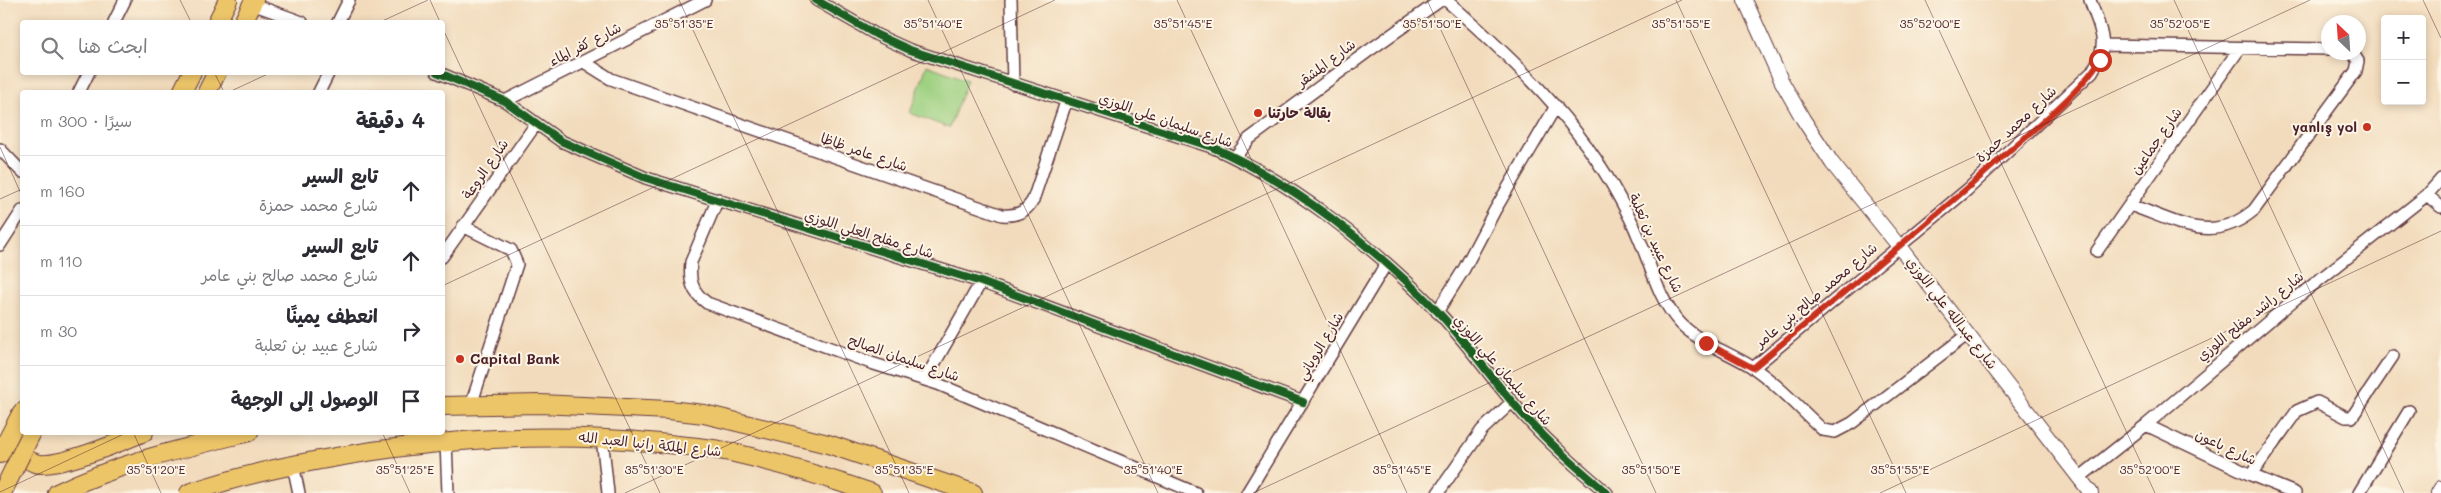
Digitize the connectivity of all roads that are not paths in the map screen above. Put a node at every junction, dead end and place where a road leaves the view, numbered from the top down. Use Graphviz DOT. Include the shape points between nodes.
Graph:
graph roads {
  1 [pos="126,0"];
  2 [pos="228,0"];
  3 [pos="349,0"];
  4 [pos="705,0"];
  5 [pos="816,0"];
  6 [pos="1011,0"];
  7 [pos="1441,0"];
  8 [pos="1446,0"];
  9 [pos="1745,0"];
  10 [pos="2090,0"];
  11 [pos="253,2"];
  12 [pos="115,20"];
  13 [pos="218,20"];
  14 [pos="244,20"];
  15 [pos="297,20"];
  16 [pos="339,20"];
  17 [pos="2104,45"];
  18 [pos="2240,48"];
  19 [pos="2321,49"];
  20 [pos="2357,60"];
  21 [pos="584,62"];
  22 [pos="88,75"];
  23 [pos="190,75"];
  24 [pos="216,75"];
  25 [pos="328,75"];
  26 [pos="444,75"];
  27 [pos="1013,84"];
  28 [pos="80,90"];
  29 [pos="183,90"];
  30 [pos="208,90"];
  31 [pos="320,90"];
  32 [pos="1067,99"];
  33 [pos="505,102"];
  34 [pos="1556,106"];
  35 [pos="536,124"];
  36 [pos="0,149"];
  37 [pos="1235,157"];
  38 [pos="20,170"];
  39 [pos="2441,179"];
  40 [pos="2427,195"];
  41 [pos="718,199"];
  42 [pos="2130,205"];
  43 [pos="2441,207"];
  44 [pos="20,215"];
  45 [pos="463,226"];
  46 [pos="0,245"];
  47 [pos="1898,245"];
  48 [pos="2097,251"];
  49 [pos="445,253"];
  50 [pos="1386,264"];
  51 [pos="981,282"];
  52 [pos="1437,312"];
  53 [pos="1968,334"];
  54 [pos="2393,356"];
  55 [pos="1753,368"];
  56 [pos="925,380"];
  57 [pos="1303,402"];
  58 [pos="1512,402"];
  59 [pos="471,405"];
  60 [pos="445,406"];
  61 [pos="2409,411"];
  62 [pos="20,423"];
  63 [pos="2146,425"];
  64 [pos="31,435"];
  65 [pos="135,435"];
  66 [pos="234,435"];
  67 [pos="602,437"];
  68 [pos="446,442"];
  69 [pos="2,450"];
  70 [pos="293,465"];
  71 [pos="2251,475"];
  72 [pos="2079,478"];
  73 [pos="2441,488"];
  74 [pos="2,493"];
  75 [pos="57,493"];
  76 [pos="190,493"];
  77 [pos="299,493"];
  78 [pos="448,493"];
  79 [pos="608,493"];
  80 [pos="872,493"];
  81 [pos="973,493"];
  82 [pos="1196,493"];
  83 [pos="1246,493"];
  84 [pos="1438,493"];
  85 [pos="1607,493"];
  86 [pos="2091,493"];
  87 [pos="2295,493"];
  88 [pos="2359,493"];
  89 [pos="2438,493"];
  1 -- 12 [label="street"];
  2 -- 13 [label="main road"];
  3 -- 16 [label="street"];
  4 -- 21 [label="street, شارع كفر الماء"];
  5 -- 27 [label="street, شارع سليمان علي اللوزي" via="877,36"];
  6 -- 27 [label="street"];
  7 -- 37 [label="street, شارع المشقر" via="1250,139"];
  8 -- 34 [label="street, شارع عبيد بن ثعلبة" via="1496,44"];
  9 -- 47 [label="street, شارع عبدالله علي اللوزي" via="1781,80 1807,126 1832,163"];
  10 -- 17 [label="street" via="2102,30"];
  11 -- 14 [label="main road"];
  11 -- 15 [label="street"];
  17 -- 18 [label="street"];
  17 -- 47 [label="street, شارع محمد حمزة" via="2092,72 2043,121 1967,190"];
  18 -- 19 [label="street"];
  18 -- 42 [label="street, شارع جماعين"];
  20 -- 42 [label="street" via="2356,71 2254,210 2242,220 2223,228 2203,230"];
  21 -- 32 [label="street, شارع عامر ظاظا" via="627,85 1002,215 1024,211 1033,200"];
  21 -- 33 [label="street, شارع كفر الماء"];
  22 -- 28 [label="street"];
  23 -- 29 [label="main road"];
  24 -- 30 [label="main road"];
  25 -- 31 [label="street"];
  26 -- 33 [label="street, شارع مفلح العلي اللوزي"];
  27 -- 32 [label="street, شارع سليمان علي اللوزي"];
  32 -- 37 [label="street, شارع سليمان علي اللوزي"];
  33 -- 35 [label="street, شارع مفلح العلي اللوزي"];
  34 -- 52 [label="street"];
  34 -- 55 [label="street, شارع عبيد بن ثعلبة" via="1620,199 1656,282 1681,324 1706,343"];
  35 -- 41 [label="street, شارع مفلح العلي اللوزي" via="569,144 646,178"];
  35 -- 45 [label="street, شارع الروعة"];
  36 -- 38 [label="street"];
  37 -- 50 [label="street, شارع سليمان علي اللوزي" via="1349,232"];
  39 -- 40 [label="street, شارع راشد مفلح اللوزي"];
  40 -- 43 [label="street"];
  40 -- 63 [label="street, شارع راشد مفلح اللوزي" via="2288,304"];
  41 -- 51 [label="street, شارع مفلح العلي اللوزي"];
  41 -- 56 [label="street, شارع سليمان الصالح" via="691,262 691,286 697,295 707,303 762,325"];
  42 -- 48 [label="street, شارع جماعين"];
  44 -- 46 [label="street"];
  45 -- 49 [label="street, شارع الروعة"];
  45 -- 59 [label="street" via="511,250 517,264"];
  47 -- 53 [label="street, شارع عبدالله علي اللوزي"];
  47 -- 55 [label="street, شارع محمد صالح بني عامر"];
  50 -- 52 [label="street, شارع سليمان علي اللوزي"];
  50 -- 57 [label="street, شارع الروياني"];
  51 -- 56 [label="street"];
  51 -- 57 [label="street, شارع مفلح العلي اللوزي"];
  52 -- 58 [label="street, شارع سليمان علي اللوزي"];
  53 -- 55 [label="street, شارع عبيد بن ثعلبة" via="1852,423 1835,432 1823,430"];
  53 -- 72 [label="street, شارع عبدالله علي اللوزي"];
  54 -- 71 [label="street" via="2352,417 2317,402 2301,408"];
  56 -- 82 [label="street, شارع سليمان الصالح"];
  57 -- 83 [label="street, شارع الروياني"];
  58 -- 84 [label="street" via="1482,430"];
  58 -- 85 [label="street, شارع سليمان علي اللوزي" via="1553,446"];
  59 -- 60 [label="main road"];
  59 -- 81 [label="main road" via="548,404 704,414 828,444"];
  61 -- 88 [label="street"];
  62 -- 69 [label="main road"];
  63 -- 71 [label="street, شارع باعون"];
  63 -- 72 [label="street, شارع راشد مفلح اللوزي"];
  64 -- 74 [label="main road, bridge"];
  65 -- 69 [label="main road" via="48,464 35,463"];
  66 -- 75 [label="main road" via="109,471"];
  67 -- 68 [label="main road, شارع الملكة رانيا العبد الله" via="518,437"];
  67 -- 79 [label="street"];
  67 -- 80 [label="main road, شارع الملكة رانيا العبد الله" via="729,452"];
  68 -- 70 [label="main road, شارع الملكة رانيا العبد الله"];
  68 -- 78 [label="street"];
  70 -- 76 [label="main road, شارع الملكة رانيا العبد الله" via="239,476"];
  70 -- 77 [label="street"];
  71 -- 87 [label="street, شارع باعون"];
  72 -- 86 [label="street, شارع عبدالله علي اللوزي"];
  73 -- 89 [label="street"];
}
